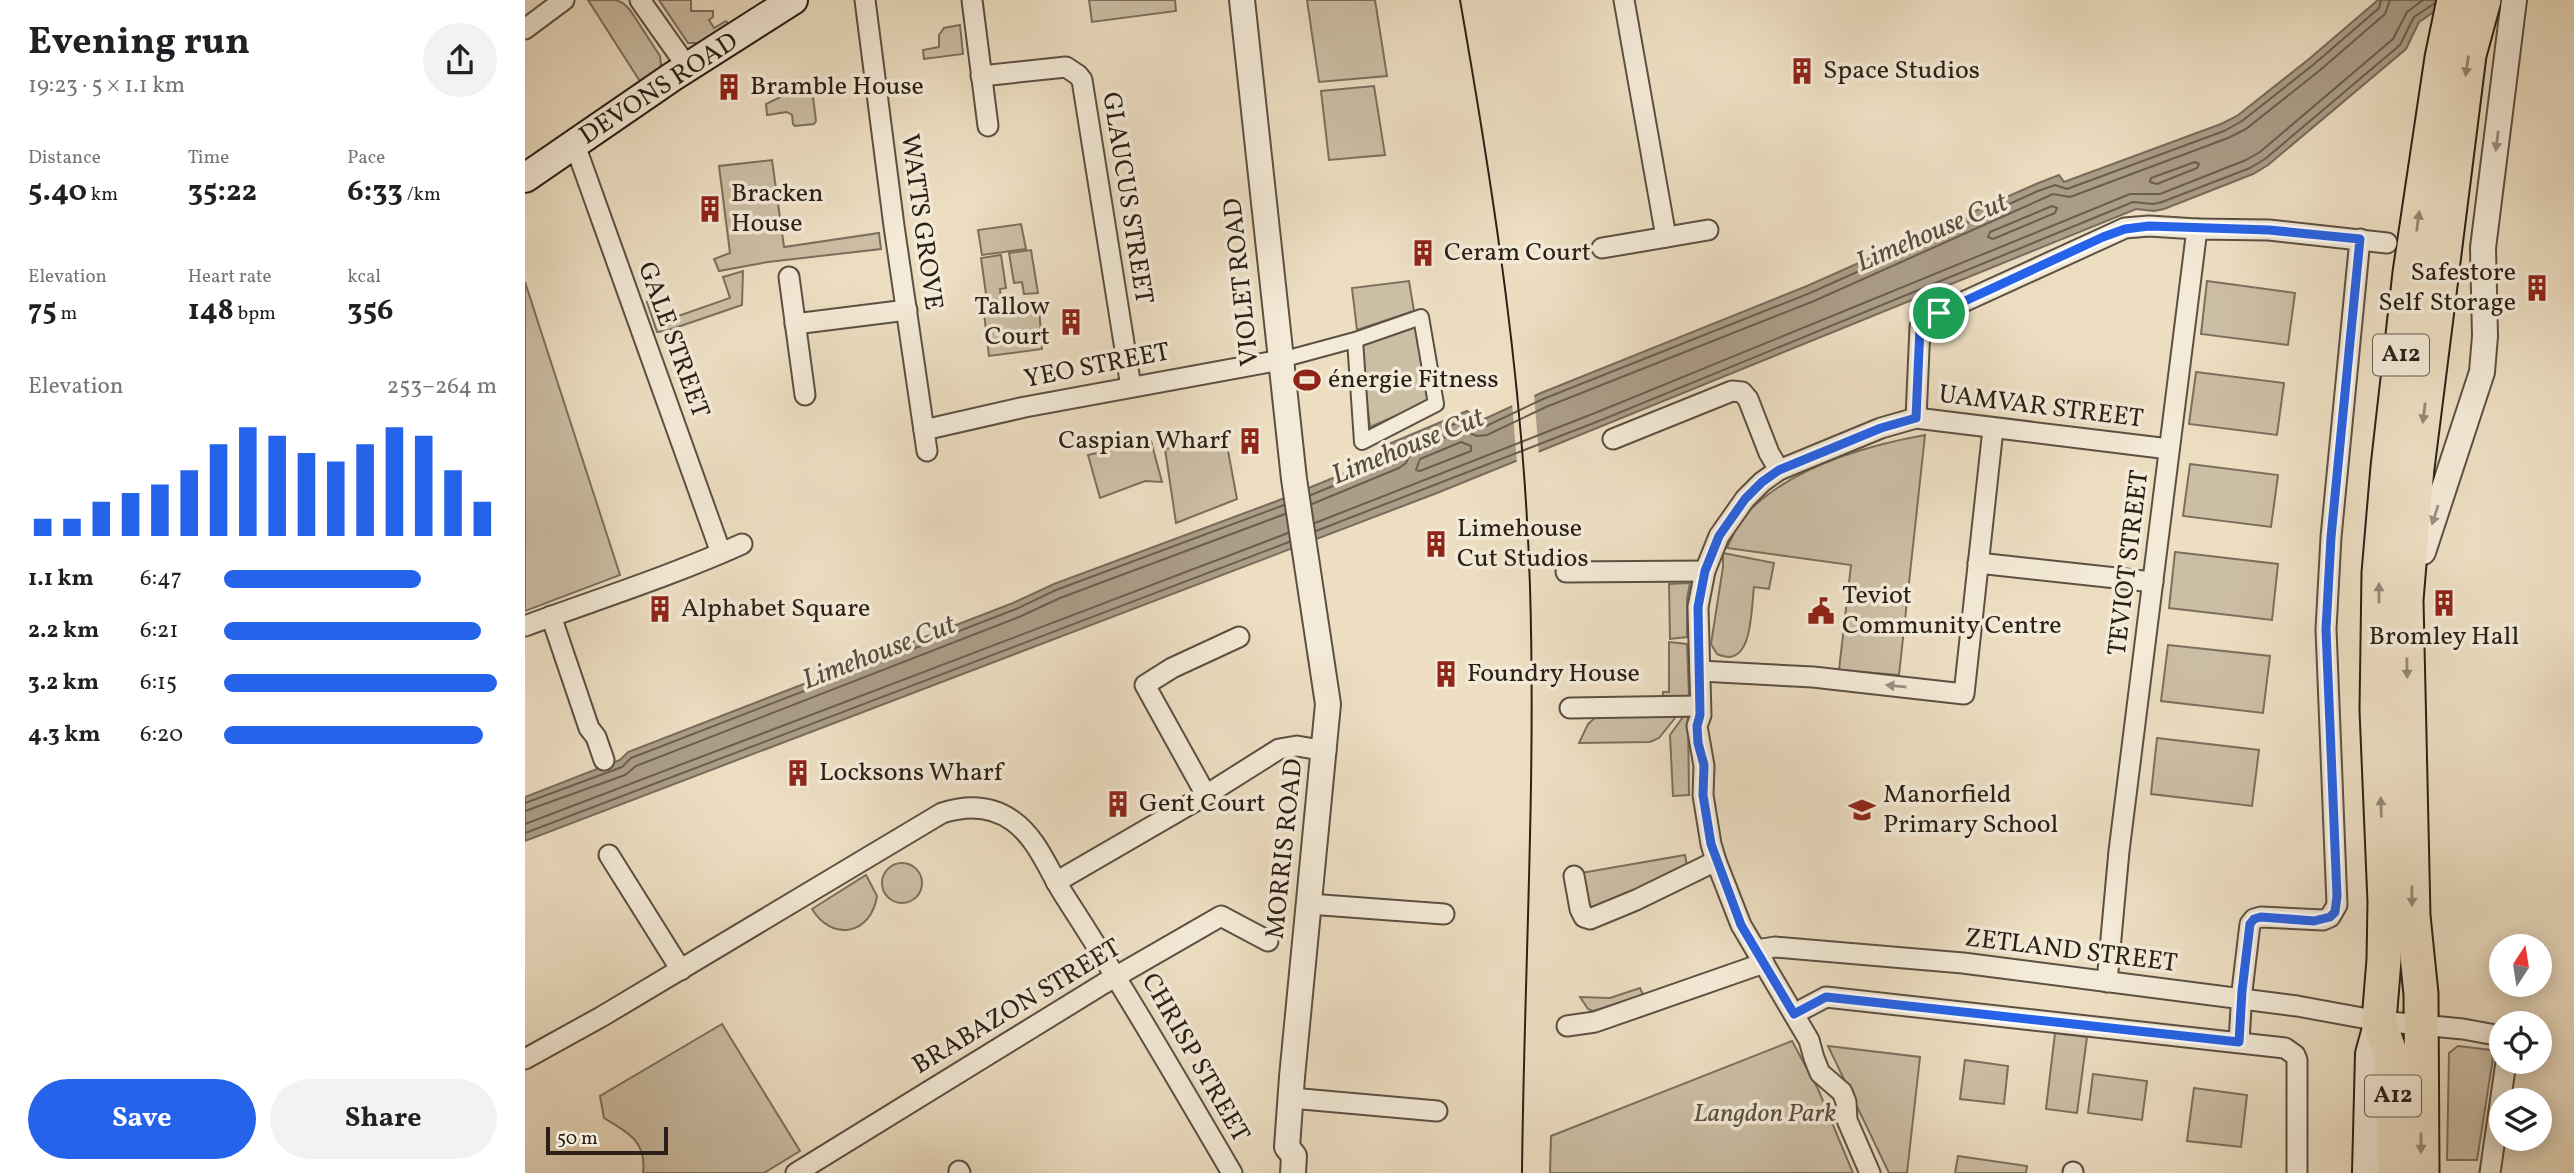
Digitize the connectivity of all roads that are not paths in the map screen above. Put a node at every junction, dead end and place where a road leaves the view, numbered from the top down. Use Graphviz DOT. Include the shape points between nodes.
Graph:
graph roads {
  1 [pos="564,0"];
  2 [pos="640,0"];
  3 [pos="793,0"];
  4 [pos="865,0"];
  5 [pos="972,0"];
  6 [pos="1241,0"];
  7 [pos="1624,0"];
  8 [pos="2514,0"];
  9 [pos="2464,1"];
  10 [pos="525,29"];
  11 [pos="688,68"];
  12 [pos="981,76"];
  13 [pos="988,126"];
  14 [pos="575,145"];
  15 [pos="525,177"];
  16 [pos="2197,229"];
  17 [pos="1708,230"];
  18 [pos="1666,237"];
  19 [pos="2374,241"];
  20 [pos="1602,248"];
  21 [pos="2410,273"];
  22 [pos="789,277"];
  23 [pos="907,310"];
  24 [pos="795,324"];
  25 [pos="1355,341"];
  26 [pos="1281,360"];
  27 [pos="1131,387"];
  28 [pos="804,395"];
  29 [pos="1916,418"];
  30 [pos="1993,429"];
  31 [pos="924,430"];
  32 [pos="1613,439"];
  33 [pos="2169,449"];
  34 [pos="927,451"];
  35 [pos="1779,470"];
  36 [pos="742,544"];
  37 [pos="2423,552"];
  38 [pos="721,553"];
  39 [pos="1306,558"];
  40 [pos="1978,563"];
  41 [pos="1705,571"];
  42 [pos="1566,572"];
  43 [pos="2153,583"];
  44 [pos="2406,600"];
  45 [pos="551,616"];
  46 [pos="525,626"];
  47 [pos="1239,637"];
  48 [pos="1700,671"];
  49 [pos="1700,706"];
  50 [pos="1570,708"];
  51 [pos="1325,751"];
  52 [pos="604,760"];
  53 [pos="1206,794"];
  54 [pos="610,855"];
  55 [pos="1716,861"];
  56 [pos="1574,876"];
  57 [pos="1056,882"];
  58 [pos="1309,904"];
  59 [pos="1444,914"];
  60 [pos="1268,942"];
  61 [pos="1760,957"];
  62 [pos="681,970"];
  63 [pos="1117,976"];
  64 [pos="2107,982"];
  65 [pos="2242,998"];
  66 [pos="1794,1014"];
  67 [pos="2379,1021"];
  68 [pos="2421,1025"];
  69 [pos="1567,1026"];
  70 [pos="2489,1034"];
  71 [pos="2239,1042"];
  72 [pos="525,1059"];
  73 [pos="2504,1074"];
  74 [pos="1291,1098"];
  75 [pos="1437,1111"];
  76 [pos="1287,1147"];
  77 [pos="804,1171"];
  78 [pos="1231,1173"];
  79 [pos="1279,1173"];
  80 [pos="1293,1173"];
  81 [pos="1870,1173"];
  82 [pos="2297,1173"];
  83 [pos="2367,1173"];
  84 [pos="2395,1173"];
  85 [pos="2422,1173"];
  86 [pos="2490,1173"];
  1 -- 10 [label="street"];
  2 -- 11 [label="street"];
  3 -- 11 [label="main road, DEVONS ROAD"];
  4 -- 23 [label="street, WATTS GROVE"];
  5 -- 12 [label="street"];
  6 -- 26 [label="street, VIOLET ROAD"];
  7 -- 18 [label="street"];
  8 -- 37 [label="street, one-way" via="2483,248 2482,372"];
  21 -- 9 [label="highway, A12, one-way" via="2442,58"];
  9 -- 44 [label="highway, A12, one-way" via="2469,55 2417,468"];
  11 -- 14 [label="main road, DEVONS ROAD"];
  12 -- 13 [label="street"];
  12 -- 27 [label="street, GLAUCUS STREET" via="1066,67 1082,80"];
  14 -- 15 [label="main road, DEVONS ROAD"];
  14 -- 38 [label="street, GALE STREET"];
  16 -- 19 [label="street" via="2269,230"];
  16 -- 29 [label="street" via="2125,229 1939,313 1920,327"];
  16 -- 33 [label="street, TEVIOT STREET"];
  17 -- 18 [label="street"];
  18 -- 20 [label="street"];
  19 -- 21 [label="highway"];
  19 -- 65 [label="street" via="2331,537 2326,629 2337,905 2323,920 2254,919"];
  67 -- 21 [label="highway, A12, one-way" via="2385,914 2377,710 2379,573"];
  22 -- 24 [label="street"];
  23 -- 24 [label="street"];
  23 -- 31 [label="street, WATTS GROVE"];
  24 -- 28 [label="street"];
  25 -- 25 [label="street" via="1421,317 1436,404 1362,442"];
  25 -- 26 [label="street"];
  26 -- 27 [label="street, YEO STREET"];
  26 -- 39 [label="street, VIOLET ROAD"];
  27 -- 31 [label="street, YEO STREET"];
  29 -- 30 [label="street, UAMVAR STREET"];
  29 -- 35 [label="street, UAMVAR STREET"];
  30 -- 33 [label="street, UAMVAR STREET"];
  30 -- 40 [label="street"];
  31 -- 34 [label="street, WATTS GROVE"];
  32 -- 35 [label="street" via="1732,391 1742,392"];
  33 -- 43 [label="street, TEVIOT STREET"];
  35 -- 41 [label="street, UAMVAR STREET" via="1745,499 1719,536"];
  36 -- 38 [label="street"];
  37 -- 44 [label="highway"];
  38 -- 45 [label="street"];
  39 -- 51 [label="street, MORRIS ROAD" via="1328,704"];
  40 -- 43 [label="street"];
  40 -- 48 [label="street, one-way" via="1964,694 1813,677"];
  41 -- 42 [label="street"];
  41 -- 48 [label="street, UAMVAR STREET" via="1698,607"];
  43 -- 64 [label="street, TEVIOT STREET"];
  44 -- 68 [label="highway, A12, one-way" via="2413,916"];
  45 -- 46 [label="street"];
  45 -- 52 [label="street"];
  47 -- 53 [label="street" via="1145,685"];
  48 -- 49 [label="street, UAMVAR STREET"];
  49 -- 50 [label="street"];
  49 -- 55 [label="street, UAMVAR STREET" via="1697,726 1704,765 1703,795"];
  51 -- 53 [label="street" via="1297,746 1279,749"];
  51 -- 58 [label="street, MORRIS ROAD"];
  53 -- 57 [label="street"];
  54 -- 62 [label="street"];
  55 -- 56 [label="street" via="1590,919 1580,909"];
  55 -- 61 [label="street, UAMVAR STREET" via="1741,925"];
  57 -- 62 [label="street, CHRISP STREET" via="1021,828 992,810 967,807 942,813"];
  57 -- 63 [label="street, CHRISP STREET"];
  58 -- 59 [label="street"];
  58 -- 74 [label="street, MORRIS ROAD"];
  60 -- 63 [label="street, BRABAZON STREET" via="1221,916"];
  61 -- 64 [label="street, ZETLAND STREET" via="1775,947 1963,963"];
  61 -- 66 [label="street, UAMVAR STREET"];
  61 -- 69 [label="street, ZETLAND STREET" via="1621,1013"];
  62 -- 72 [label="street"];
  63 -- 77 [label="street, BRABAZON STREET"];
  63 -- 78 [label="street, CHRISP STREET"];
  64 -- 65 [label="street, ZETLAND STREET"];
  65 -- 67 [label="street, ZETLAND STREET"];
  65 -- 71 [label="street"];
  66 -- 71 [label="street" via="1826,997"];
  66 -- 81 [label="street, UAMVAR STREET" via="1821,1073 1842,1092 1847,1120"];
  67 -- 68 [label="street, ZETLAND STREET"];
  67 -- 83 [label="main road" via="2370,1054"];
  67 -- 84 [label="highway, A12" via="2391,1055"];
  68 -- 70 [label="street, ZETLAND STREET"];
  68 -- 85 [label="highway, A12, one-way"];
  71 -- 82 [label="street" via="2285,1048 2295,1055"];
  73 -- 86 [label="street"];
  74 -- 75 [label="street"];
  74 -- 76 [label="street, MORRIS ROAD"];
  76 -- 79 [label="street, MORRIS ROAD" via="1280,1153"];
  76 -- 80 [label="street, MORRIS ROAD" via="1294,1156"];
}
